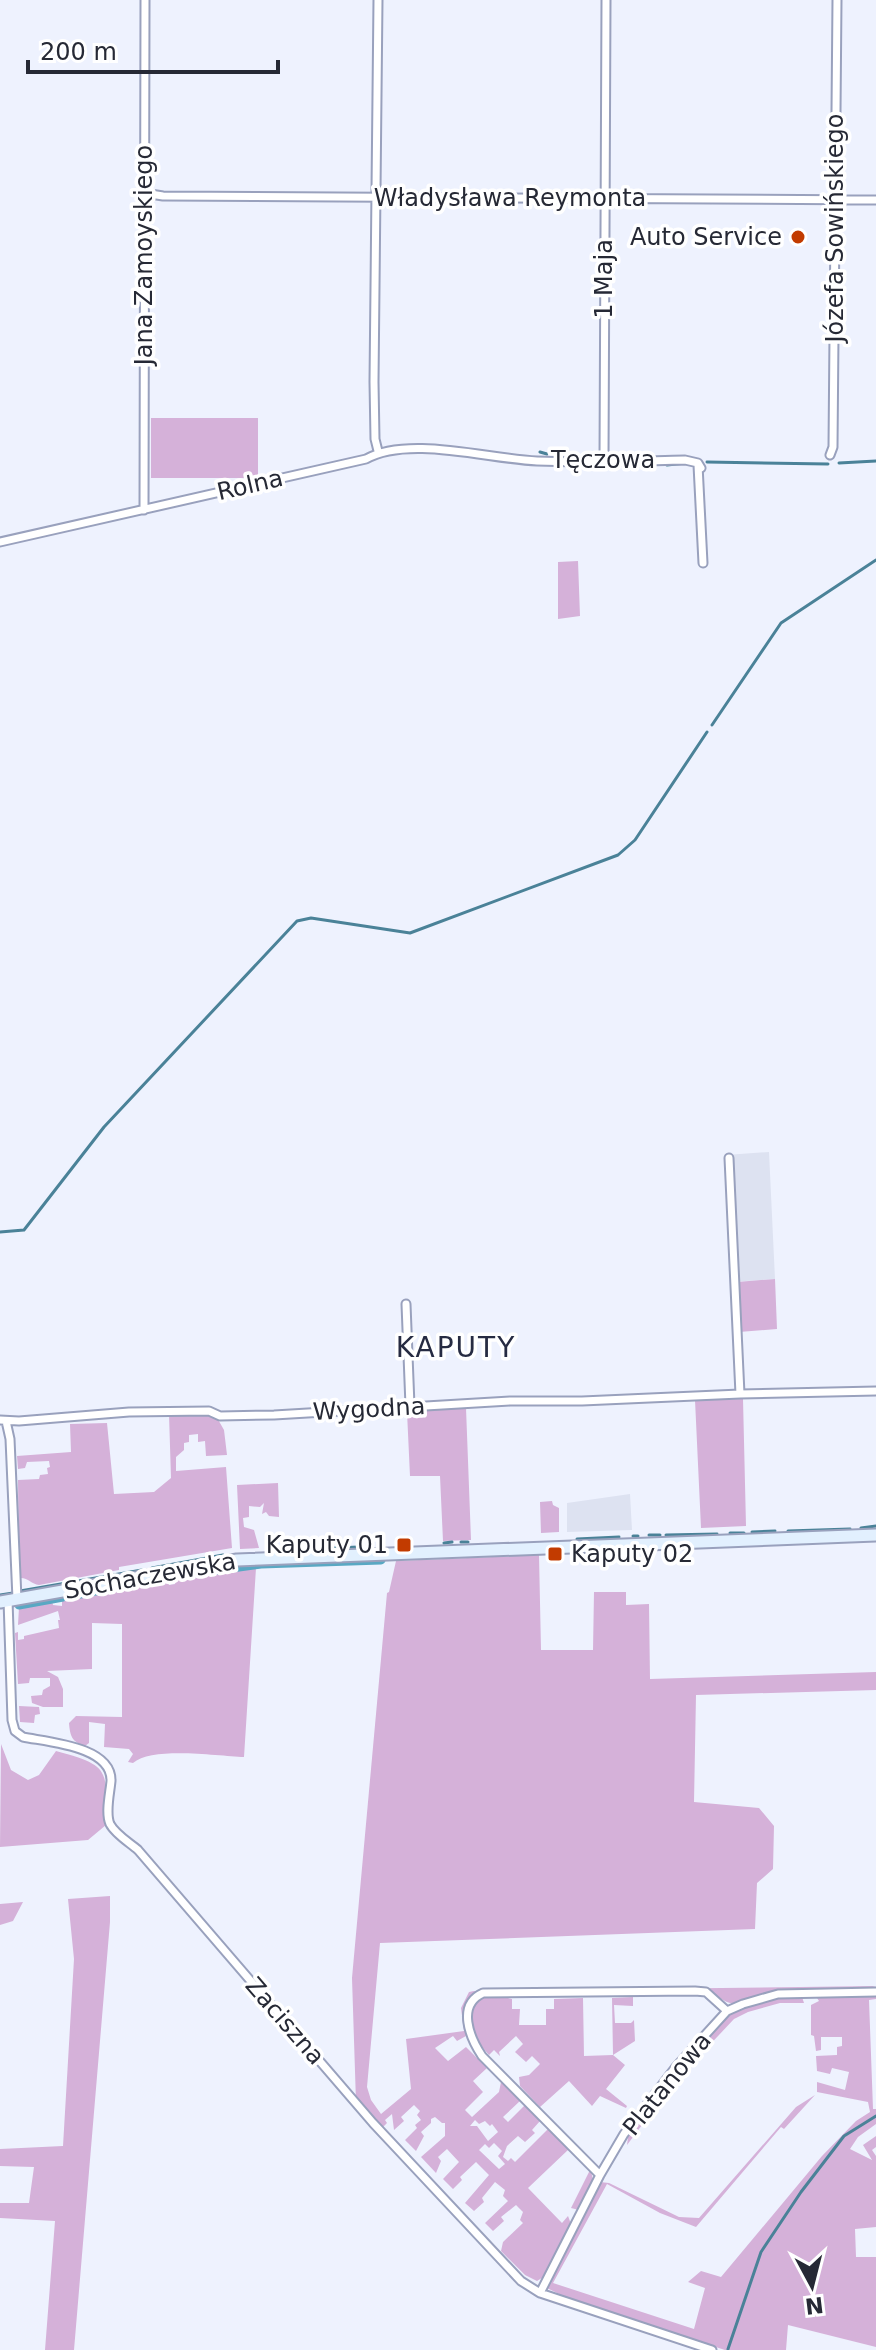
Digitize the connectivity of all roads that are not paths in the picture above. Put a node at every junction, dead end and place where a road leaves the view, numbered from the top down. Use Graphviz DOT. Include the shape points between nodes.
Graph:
graph roads {
  1 [pos="145,0"];
  2 [pos="378,0"];
  3 [pos="606,0"];
  4 [pos="837,0"];
  5 [pos="144,193"];
  6 [pos="376,197"];
  7 [pos="604,199"];
  8 [pos="835,199"];
  9 [pos="876,200"];
  10 [pos="378,451"];
  11 [pos="830,455"];
  12 [pos="501,456"];
  13 [pos="604,461"];
  14 [pos="144,510"];
  15 [pos="0,542"];
  16 [pos="703,563"];
  17 [pos="729,1158"];
  18 [pos="406,1304"];
  19 [pos="876,1391"];
  20 [pos="740,1394"];
  21 [pos="410,1406"];
  22 [pos="3,1420"];
  23 [pos="876,1535"];
  24 [pos="8,1600"];
  25 [pos="876,1992"];
  26 [pos="727,2011"];
  27 [pos="600,2175"];
  28 [pos="540,2293"];
  29 [pos="712,2350"];
  1 -- 5 [label="street, Jana Zamoyskiego"];
  2 -- 6 [label="street"];
  3 -- 7 [label="street, 1 Maja"];
  4 -- 8 [label="street, Józefa Sowińskiego"];
  5 -- 6 [label="street, Władysława Reymonta"];
  5 -- 14 [label="street, Jana Zamoyskiego"];
  6 -- 7 [label="street, Władysława Reymonta"];
  6 -- 10 [label="street"];
  7 -- 8 [label="street, Władysława Reymonta"];
  7 -- 13 [label="street, 1 Maja"];
  8 -- 9 [label="street, Władysława Reymonta"];
  8 -- 11 [label="street, Józefa Sowińskiego"];
  10 -- 12 [label="street, Rolna"];
  10 -- 14 [label="street, Rolna" via="366,459"];
  12 -- 13 [label="street, Tęczowa"];
  13 -- 16 [label="street, Tęczowa" via="685,460 700,466"];
  14 -- 15 [label="street, Rolna"];
  17 -- 20 [label="street"];
  18 -- 21 [label="street"];
  19 -- 20 [label="street, Wygodna"];
  20 -- 21 [label="street, Wygodna"];
  21 -- 22 [label="street, Wygodna" via="236,1416 129,1412"];
  22 -- 24 [label="street" via="10,1439"];
  23 -- 24 [label="street, Sochaczewska" via="237,1560"];
  24 -- 28 [label="street, Zaciszna" via="15,1731 87,1750 100,1759 111,1775 110,1825 138,1850 373,2123 521,2281"];
  25 -- 26 [label="street, Platanowa" via="778,1994"];
  26 -- 27 [label="street, Platanowa" via="675,2068"];
  26 -- 27 [label="street" via="706,1992 695,1991 483,1993 469,2003 470,2032 482,2056"];
  27 -- 28 [label="street, Platanowa"];
  28 -- 29 [label="street, Zaciszna"];
}
